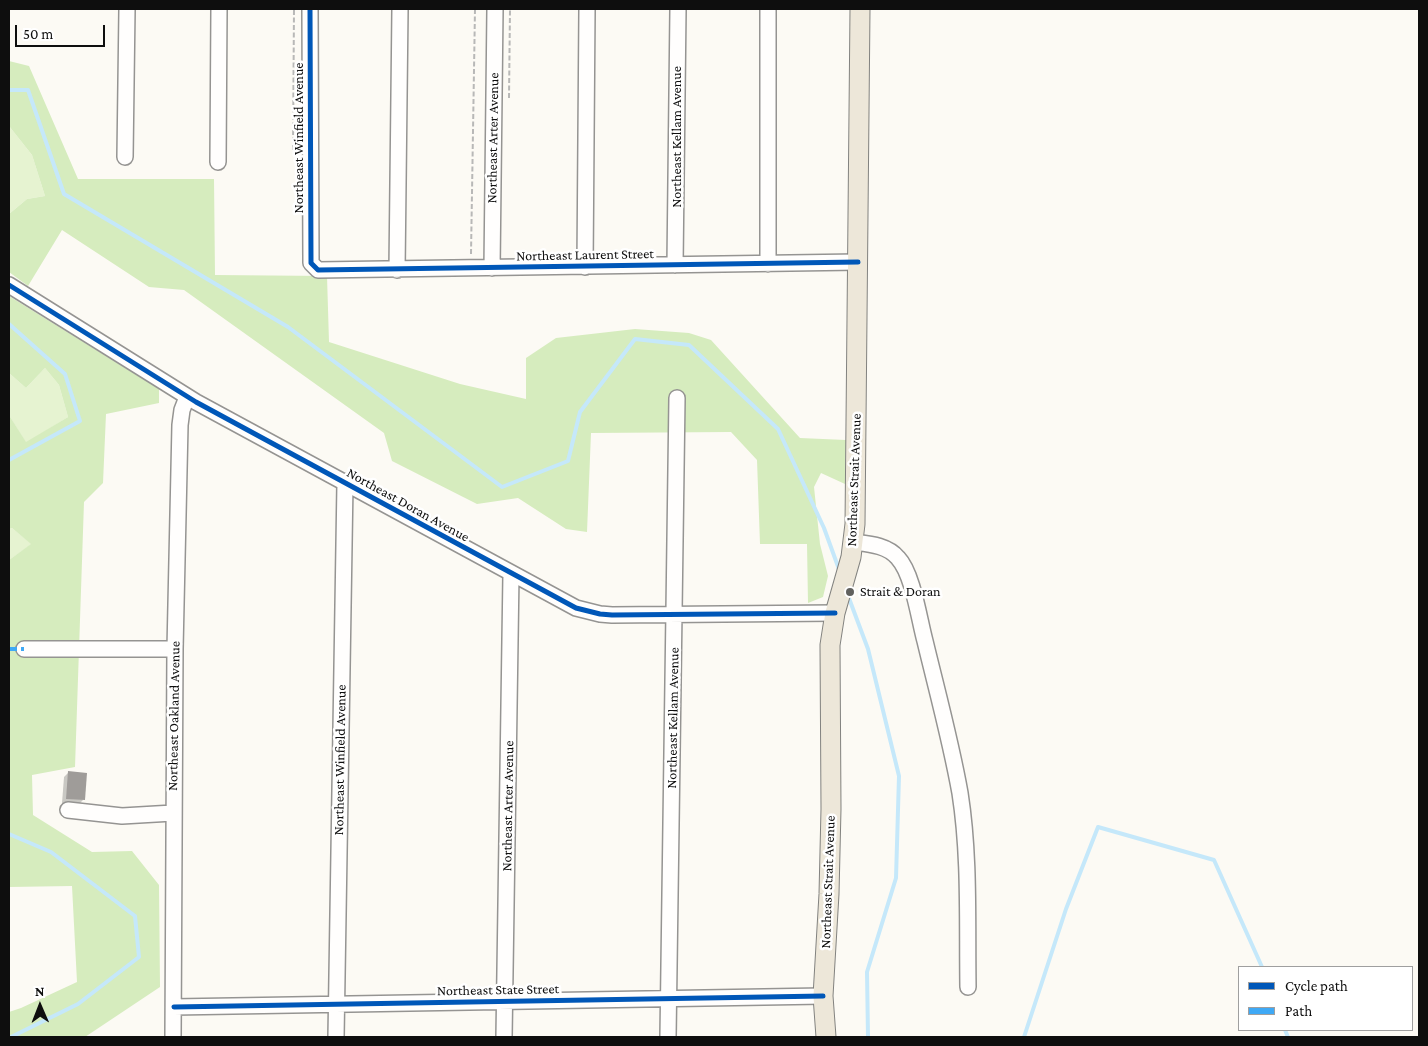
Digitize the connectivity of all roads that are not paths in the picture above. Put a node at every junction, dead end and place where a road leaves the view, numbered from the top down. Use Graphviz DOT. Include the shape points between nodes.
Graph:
graph roads {
  1 [pos="127,9"];
  2 [pos="219,9"];
  3 [pos="310,9"];
  4 [pos="400,9"];
  5 [pos="495,9"];
  6 [pos="587,9"];
  7 [pos="678,9"];
  8 [pos="768,9"];
  9 [pos="860,9"];
  10 [pos="125,156"];
  11 [pos="218,162"];
  12 [pos="858,262"];
  13 [pos="768,264"];
  14 [pos="675,265"];
  15 [pos="313,267"];
  16 [pos="585,267"];
  17 [pos="492,268"];
  18 [pos="397,270"];
  19 [pos="9,285"];
  20 [pos="187,396"];
  21 [pos="677,398"];
  22 [pos="345,483"];
  23 [pos="853,542"];
  24 [pos="511,574"];
  25 [pos="835,613"];
  26 [pos="674,615"];
  27 [pos="24,649"];
  28 [pos="175,649"];
  29 [pos="68,810"];
  30 [pos="173,813"];
  31 [pos="968,986"];
  32 [pos="823,996"];
  33 [pos="669,999"];
  34 [pos="505,1002"];
  35 [pos="336,1004"];
  36 [pos="174,1007"];
  37 [pos="173,1037"];
  38 [pos="336,1037"];
  39 [pos="504,1037"];
  40 [pos="668,1037"];
  41 [pos="826,1037"];
  1 -- 10 [label="street"];
  2 -- 11 [label="street"];
  3 -- 15 [label="street, Northeast Winfield Avenue"];
  4 -- 18 [label="street"];
  5 -- 17 [label="street, Northeast Arter Avenue"];
  6 -- 16 [label="street"];
  7 -- 14 [label="street, Northeast Kellam Avenue"];
  8 -- 13 [label="street"];
  9 -- 12 [label="main road, Northeast Strait Avenue"];
  12 -- 13 [label="street, Northeast Laurent Street"];
  12 -- 23 [label="main road, Northeast Strait Avenue"];
  13 -- 14 [label="street, Northeast Laurent Street"];
  14 -- 16 [label="street, Northeast Laurent Street"];
  15 -- 18 [label="street, Northeast Laurent Street" via="322,271"];
  16 -- 17 [label="street, Northeast Laurent Street"];
  17 -- 18 [label="street, Northeast Laurent Street"];
  19 -- 20 [label="street, Northeast Doran Avenue"];
  20 -- 22 [label="street, Northeast Doran Avenue"];
  20 -- 28 [label="street, Northeast Oakland Avenue" via="180,425"];
  21 -- 26 [label="street, Northeast Kellam Avenue"];
  22 -- 24 [label="street, Northeast Doran Avenue"];
  22 -- 35 [label="street, Northeast Winfield Avenue"];
  23 -- 25 [label="main road, Northeast Strait Avenue"];
  23 -- 31 [label="street" via="892,552 905,568 914,594 960,793 967,877"];
  24 -- 26 [label="street, Northeast Doran Avenue" via="587,612"];
  24 -- 34 [label="street, Northeast Arter Avenue"];
  25 -- 26 [label="street, Northeast Doran Avenue"];
  25 -- 32 [label="main road, Northeast Strait Avenue" via="830,645 829,894"];
  26 -- 33 [label="street, Northeast Kellam Avenue"];
  27 -- 28 [label="street"];
  28 -- 30 [label="street, Northeast Oakland Avenue"];
  29 -- 30 [label="street" via="122,816"];
  30 -- 36 [label="street, Northeast Oakland Avenue"];
  32 -- 33 [label="street, Northeast State Street"];
  32 -- 41 [label="main road, Northeast Strait Avenue"];
  33 -- 34 [label="street, Northeast State Street"];
  33 -- 40 [label="street, Northeast Kellam Avenue"];
  34 -- 35 [label="street, Northeast State Street"];
  34 -- 39 [label="street, Northeast Arter Avenue"];
  35 -- 36 [label="street, Northeast State Street"];
  35 -- 38 [label="street, Northeast Winfield Avenue"];
  36 -- 37 [label="street, Northeast Oakland Avenue"];
}
